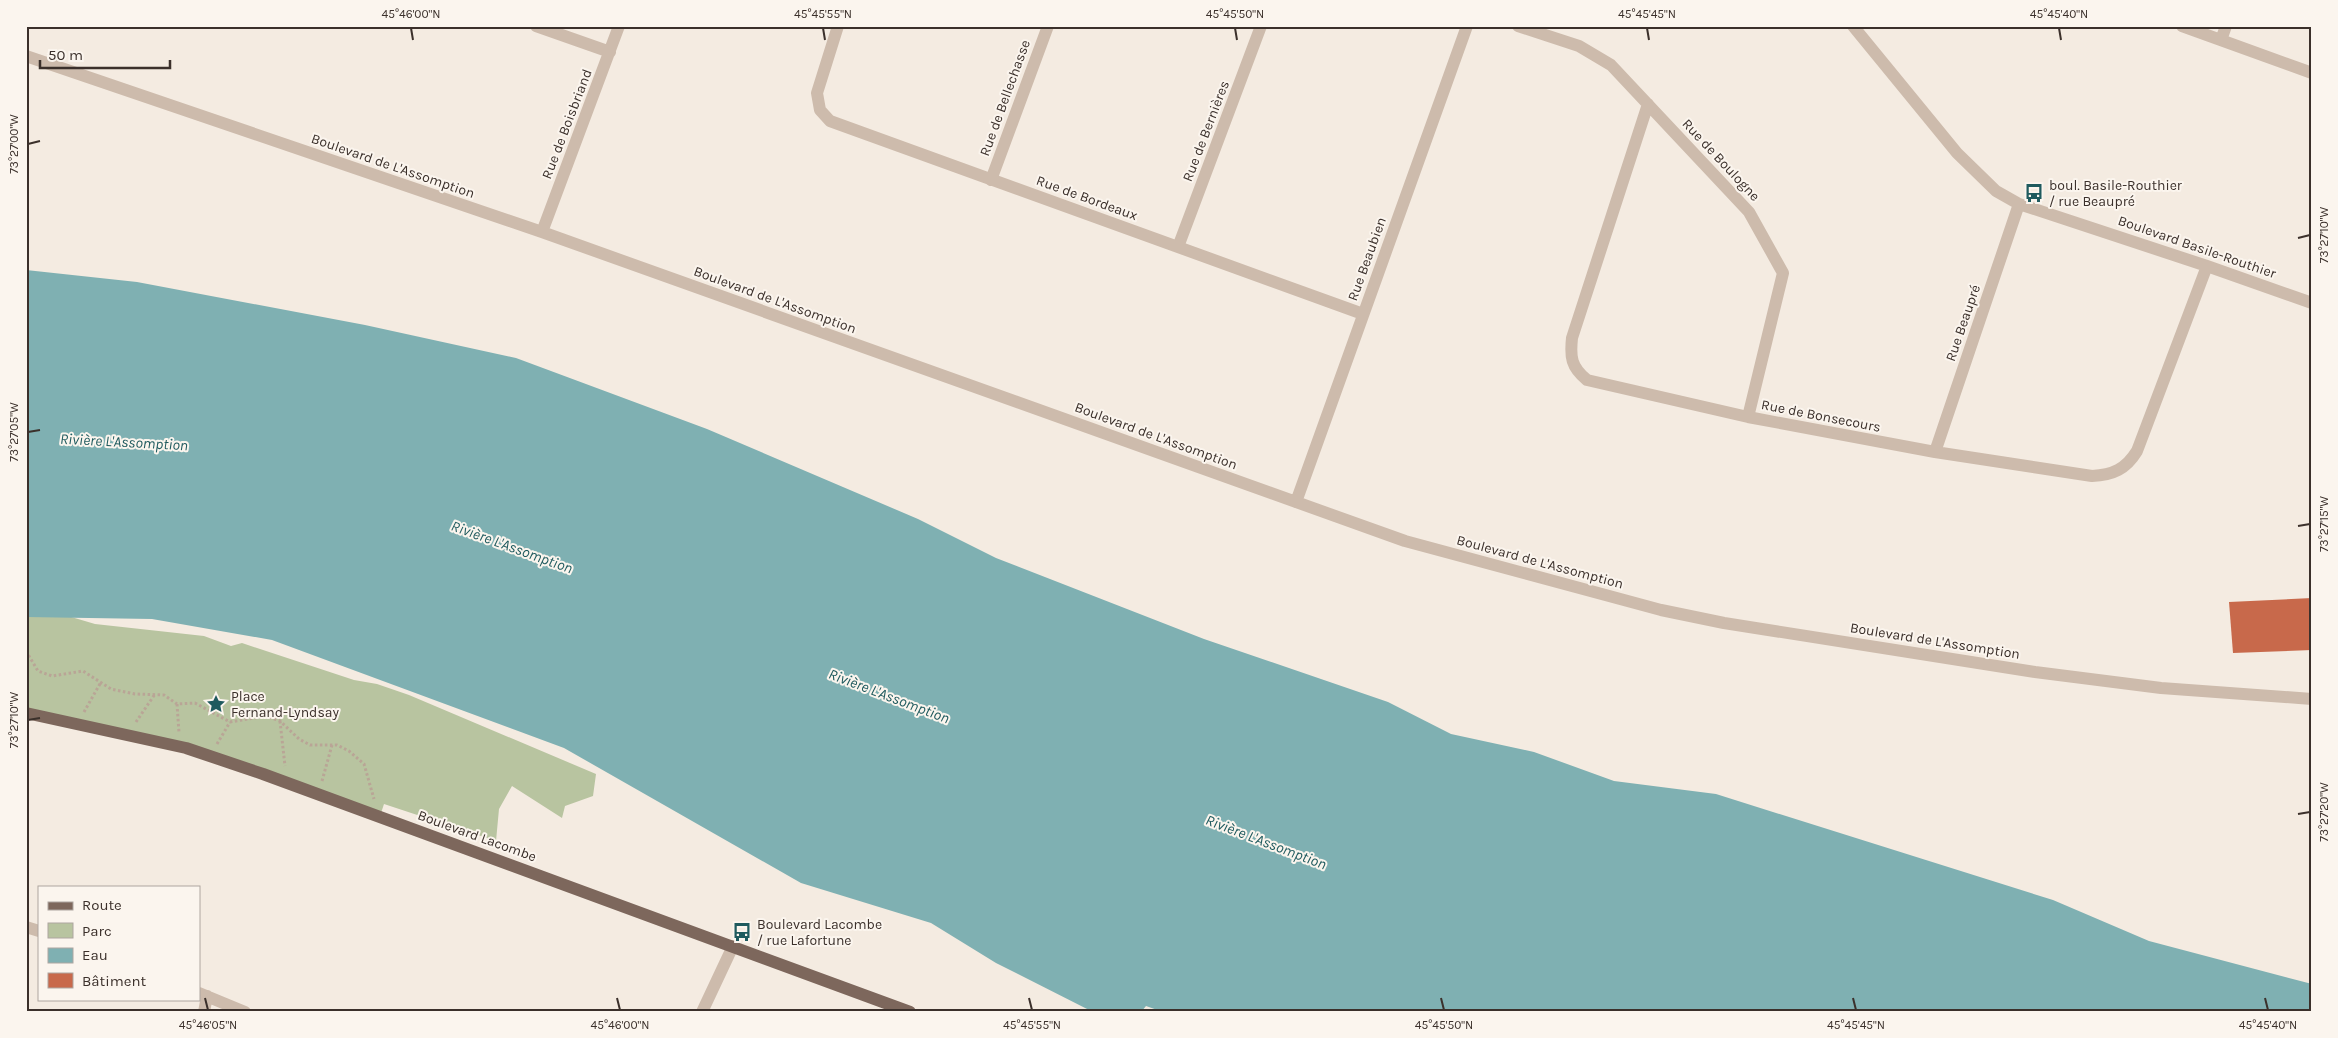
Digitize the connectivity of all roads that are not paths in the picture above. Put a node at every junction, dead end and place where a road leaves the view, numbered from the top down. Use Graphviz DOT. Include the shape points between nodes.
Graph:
graph roads {
  1 [pos="536,26"];
  2 [pos="619,26"];
  3 [pos="838,26"];
  4 [pos="1048,26"];
  5 [pos="1261,26"];
  6 [pos="1468,26"];
  7 [pos="1518,26"];
  8 [pos="1853,26"];
  9 [pos="2182,26"];
  10 [pos="2226,26"];
  11 [pos="2221,40"];
  12 [pos="610,52"];
  13 [pos="26,56"];
  14 [pos="2312,73"];
  15 [pos="1648,104"];
  16 [pos="991,180"];
  17 [pos="2019,204"];
  18 [pos="542,232"];
  19 [pos="1178,247"];
  20 [pos="2208,266"];
  21 [pos="2312,303"];
  22 [pos="1364,314"];
  23 [pos="1748,417"];
  24 [pos="1935,452"];
  25 [pos="1296,502"];
  26 [pos="2312,699"];
  27 [pos="26,713"];
  28 [pos="26,927"];
  29 [pos="38,931"];
  30 [pos="733,946"];
  31 [pos="203,994"];
  32 [pos="908,1011"];
  33 [pos="204,1012"];
  34 [pos="244,1012"];
  35 [pos="702,1012"];
  1 -- 12 [label="street"];
  2 -- 12 [label="street, Rue de Boisbriand"];
  3 -- 16 [label="street, Rue de Bordeaux" via="817,93 820,110 830,121"];
  4 -- 16 [label="street, Rue de Bellechasse"];
  5 -- 19 [label="street, Rue de Bernières"];
  6 -- 22 [label="street, Rue Beaubien"];
  7 -- 15 [label="street, Rue de Boulogne" via="1579,46 1611,65"];
  8 -- 17 [label="street, Boulevard Basile-Routhier" via="1957,153 1996,191"];
  9 -- 11 [label="street"];
  10 -- 11 [label="street"];
  11 -- 14 [label="street"];
  12 -- 18 [label="street, Rue de Boisbriand"];
  13 -- 18 [label="street, Boulevard de L'Assomption"];
  15 -- 23 [label="street, Rue de Boulogne" via="1749,212 1784,273"];
  15 -- 23 [label="street, Rue de Bonsecours" via="1572,338 1571,353 1576,371 1587,380"];
  16 -- 19 [label="street, Rue de Bordeaux"];
  17 -- 20 [label="street, Boulevard Basile-Routhier"];
  17 -- 24 [label="street, Rue Beaupré"];
  18 -- 25 [label="street, Boulevard de L'Assomption"];
  19 -- 22 [label="street, Rue de Bordeaux"];
  20 -- 21 [label="street, Boulevard Basile-Routhier"];
  20 -- 24 [label="street, Rue de Bonsecours" via="2137,451 2123,468 2108,475 2092,476"];
  22 -- 25 [label="street, Rue Beaubien"];
  23 -- 24 [label="street, Rue de Bonsecours"];
  25 -- 26 [label="street, Boulevard de L'Assomption" via="1405,541 1661,610 1724,623 2161,688"];
  27 -- 30 [label="main road, Boulevard Lacombe" via="180,746 211,756"];
  28 -- 29 [label="street"];
  30 -- 32 [label="main road, Boulevard Lacombe"];
  30 -- 35 [label="street"];
  31 -- 33 [label="street"];
  31 -- 34 [label="street"];
}
